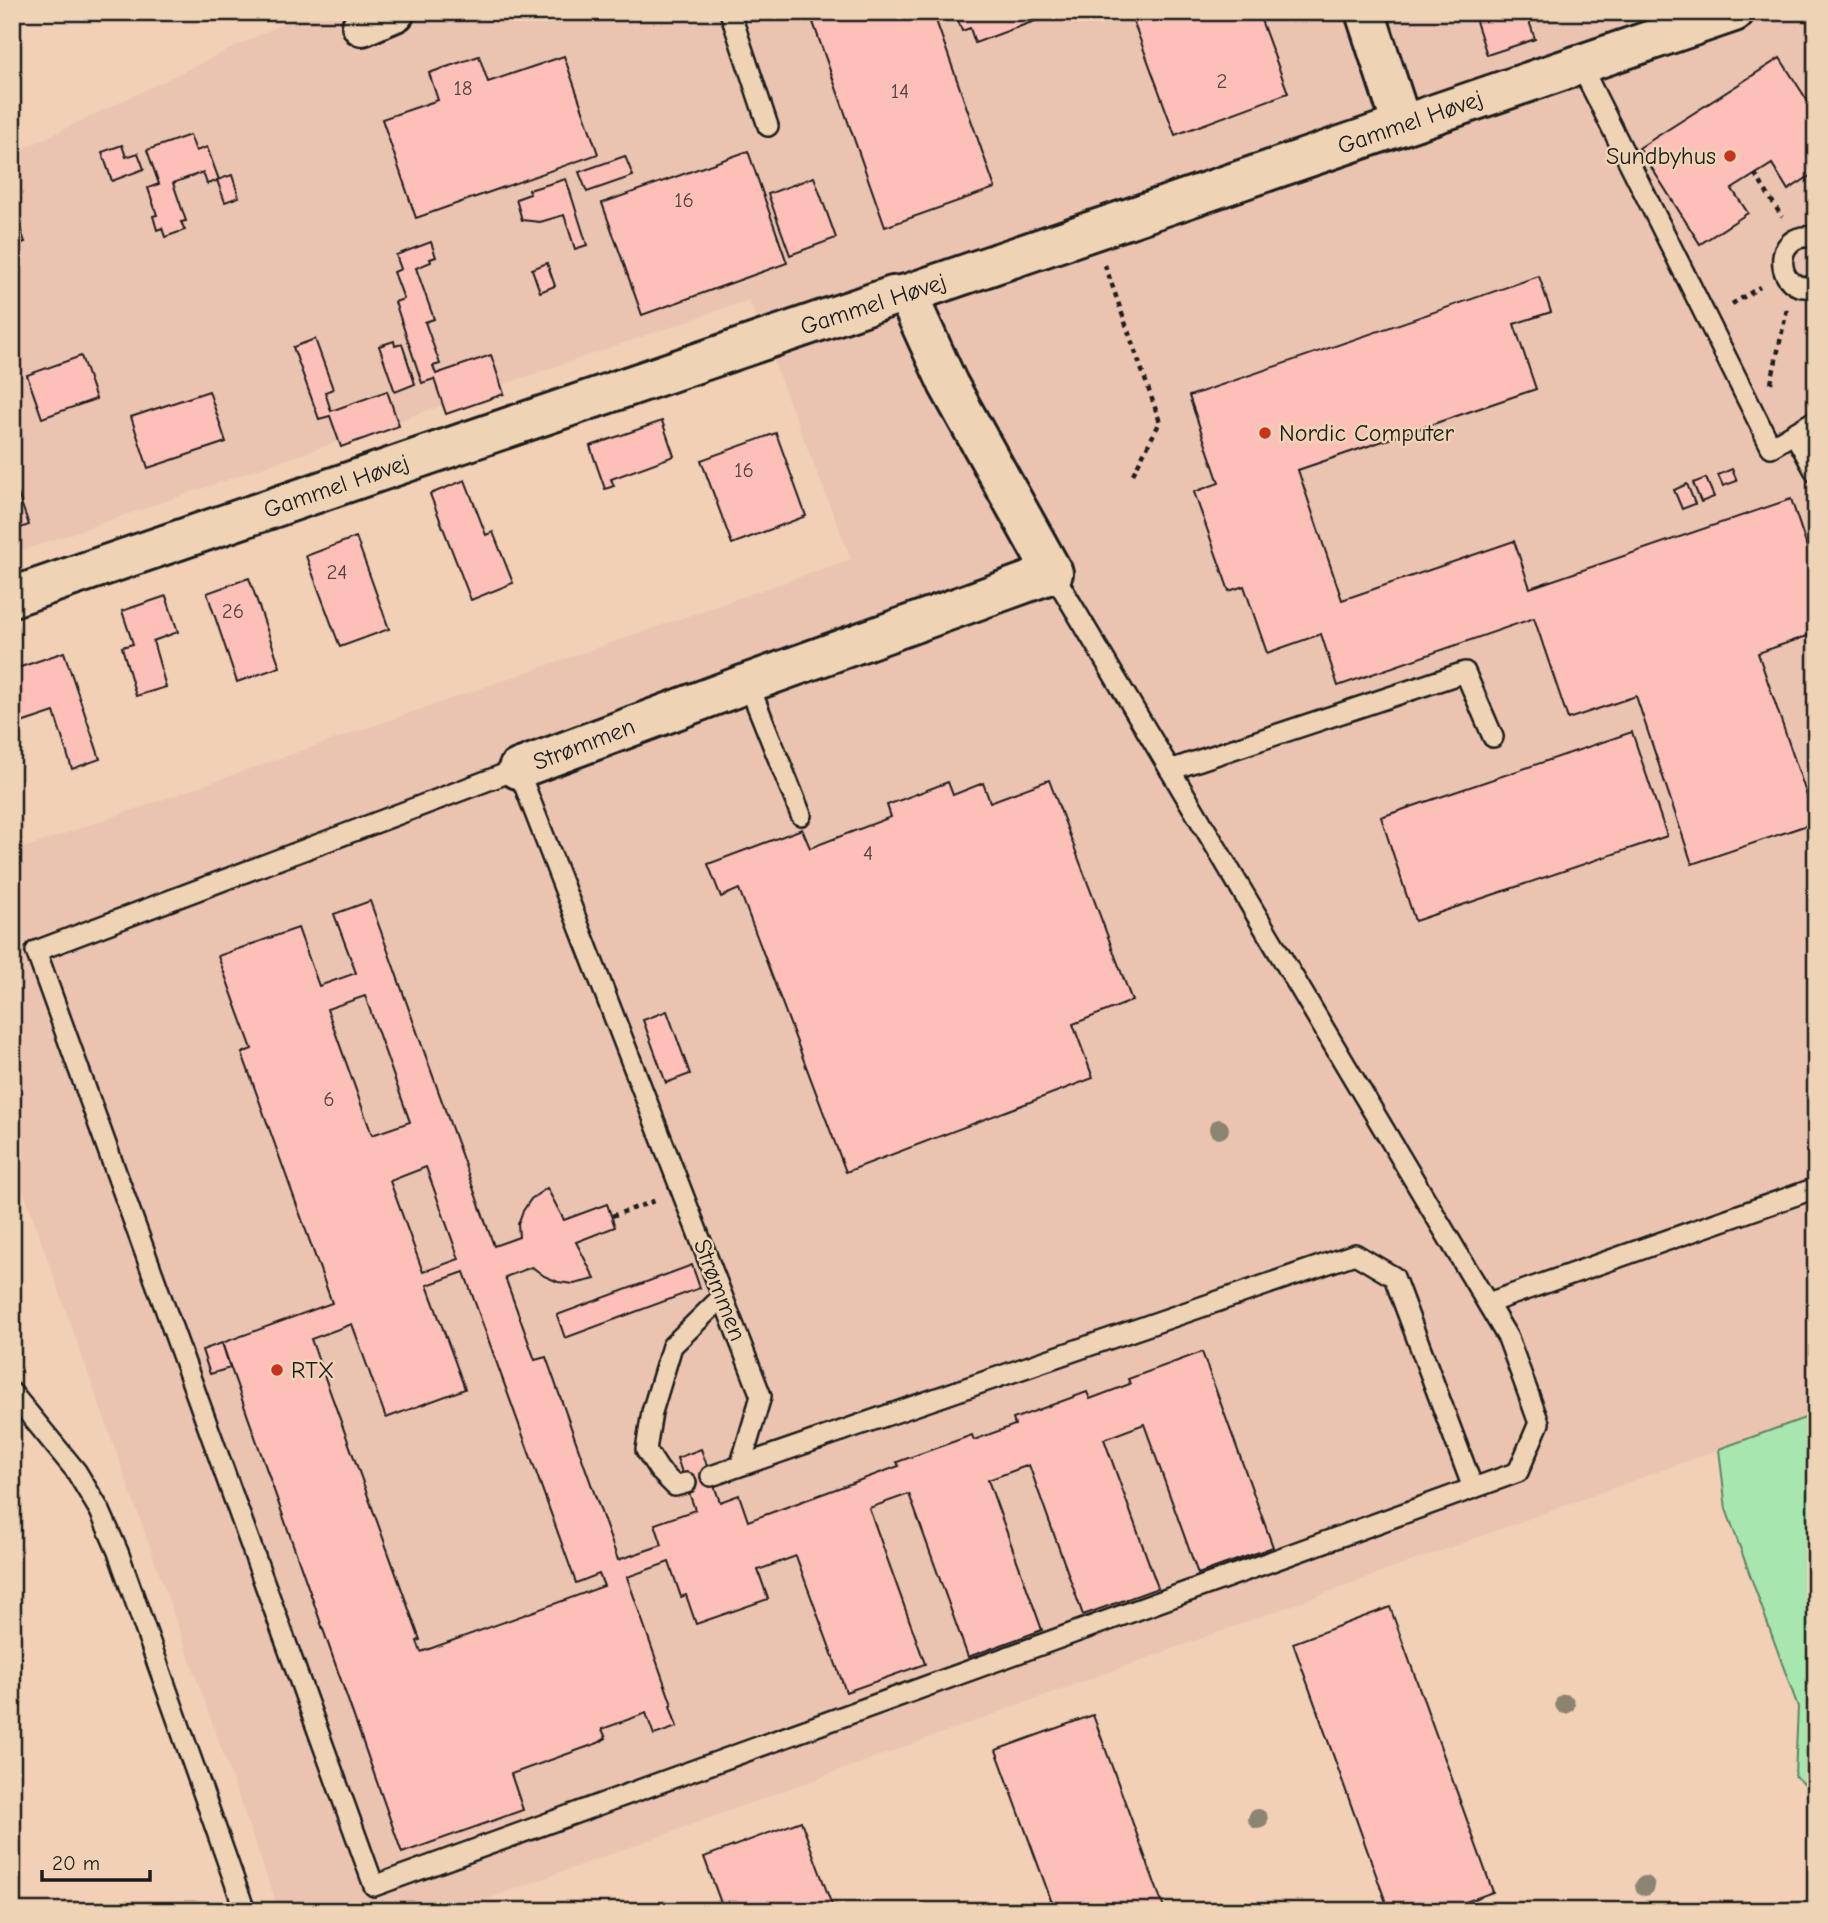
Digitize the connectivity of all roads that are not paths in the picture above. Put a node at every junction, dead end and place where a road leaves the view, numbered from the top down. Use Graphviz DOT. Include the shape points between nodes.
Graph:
graph roads {
  1 [pos="730,12"];
  2 [pos="1365,12"];
  3 [pos="1734,12"];
  4 [pos="1580,64"];
  5 [pos="1402,125"];
  6 [pos="768,126"];
  7 [pos="1816,237"];
  8 [pos="1816,286"];
  9 [pos="907,294"];
  10 [pos="1816,420"];
  11 [pos="1794,433"];
  12 [pos="1816,473"];
  13 [pos="1053,573"];
  14 [pos="12,597"];
  15 [pos="748,683"];
  16 [pos="1493,737"];
  17 [pos="517,769"];
  18 [pos="1170,770"];
  19 [pos="801,815"];
  20 [pos="1816,1188"];
  21 [pos="722,1297"];
  22 [pos="1488,1303"];
  23 [pos="12,1393"];
  24 [pos="741,1464"];
  25 [pos="711,1476"];
  26 [pos="686,1483"];
  27 [pos="1473,1488"];
  28 [pos="244,1911"];
  1 -- 6 [label="lane"];
  2 -- 5 [label="street"];
  3 -- 4 [label="street, Gammel Høvej"];
  4 -- 5 [label="street, Gammel Høvej"];
  4 -- 11 [label="lane" via="1771,447"];
  5 -- 9 [label="street, Gammel Høvej"];
  7 -- 8 [label="lane" via="1796,239 1782,260 1789,278 1801,286"];
  9 -- 13 [label="street" via="948,384"];
  9 -- 14 [label="street, Gammel Høvej"];
  10 -- 11 [label="lane"];
  11 -- 12 [label="lane"];
  13 -- 15 [label="street, Strømmen"];
  13 -- 18 [label="lane"];
  15 -- 17 [label="street, Strømmen"];
  15 -- 19 [label="lane"];
  16 -- 18 [label="lane" via="1465,672"];
  17 -- 21 [label="lane, Strømmen"];
  17 -- 27 [label="lane" via="36,951 374,1886"];
  18 -- 22 [label="lane"];
  20 -- 22 [label="lane"];
  21 -- 24 [label="lane, Strømmen" via="761,1396"];
  21 -- 26 [label="lane" via="672,1346 652,1412 646,1450 675,1486"];
  22 -- 27 [label="lane" via="1508,1338 1539,1423 1518,1472"];
  23 -- 28 [label="lane" via="76,1471 100,1511"];
  24 -- 25 [label="lane"];
  24 -- 27 [label="lane" via="1355,1254 1394,1277"];
}
